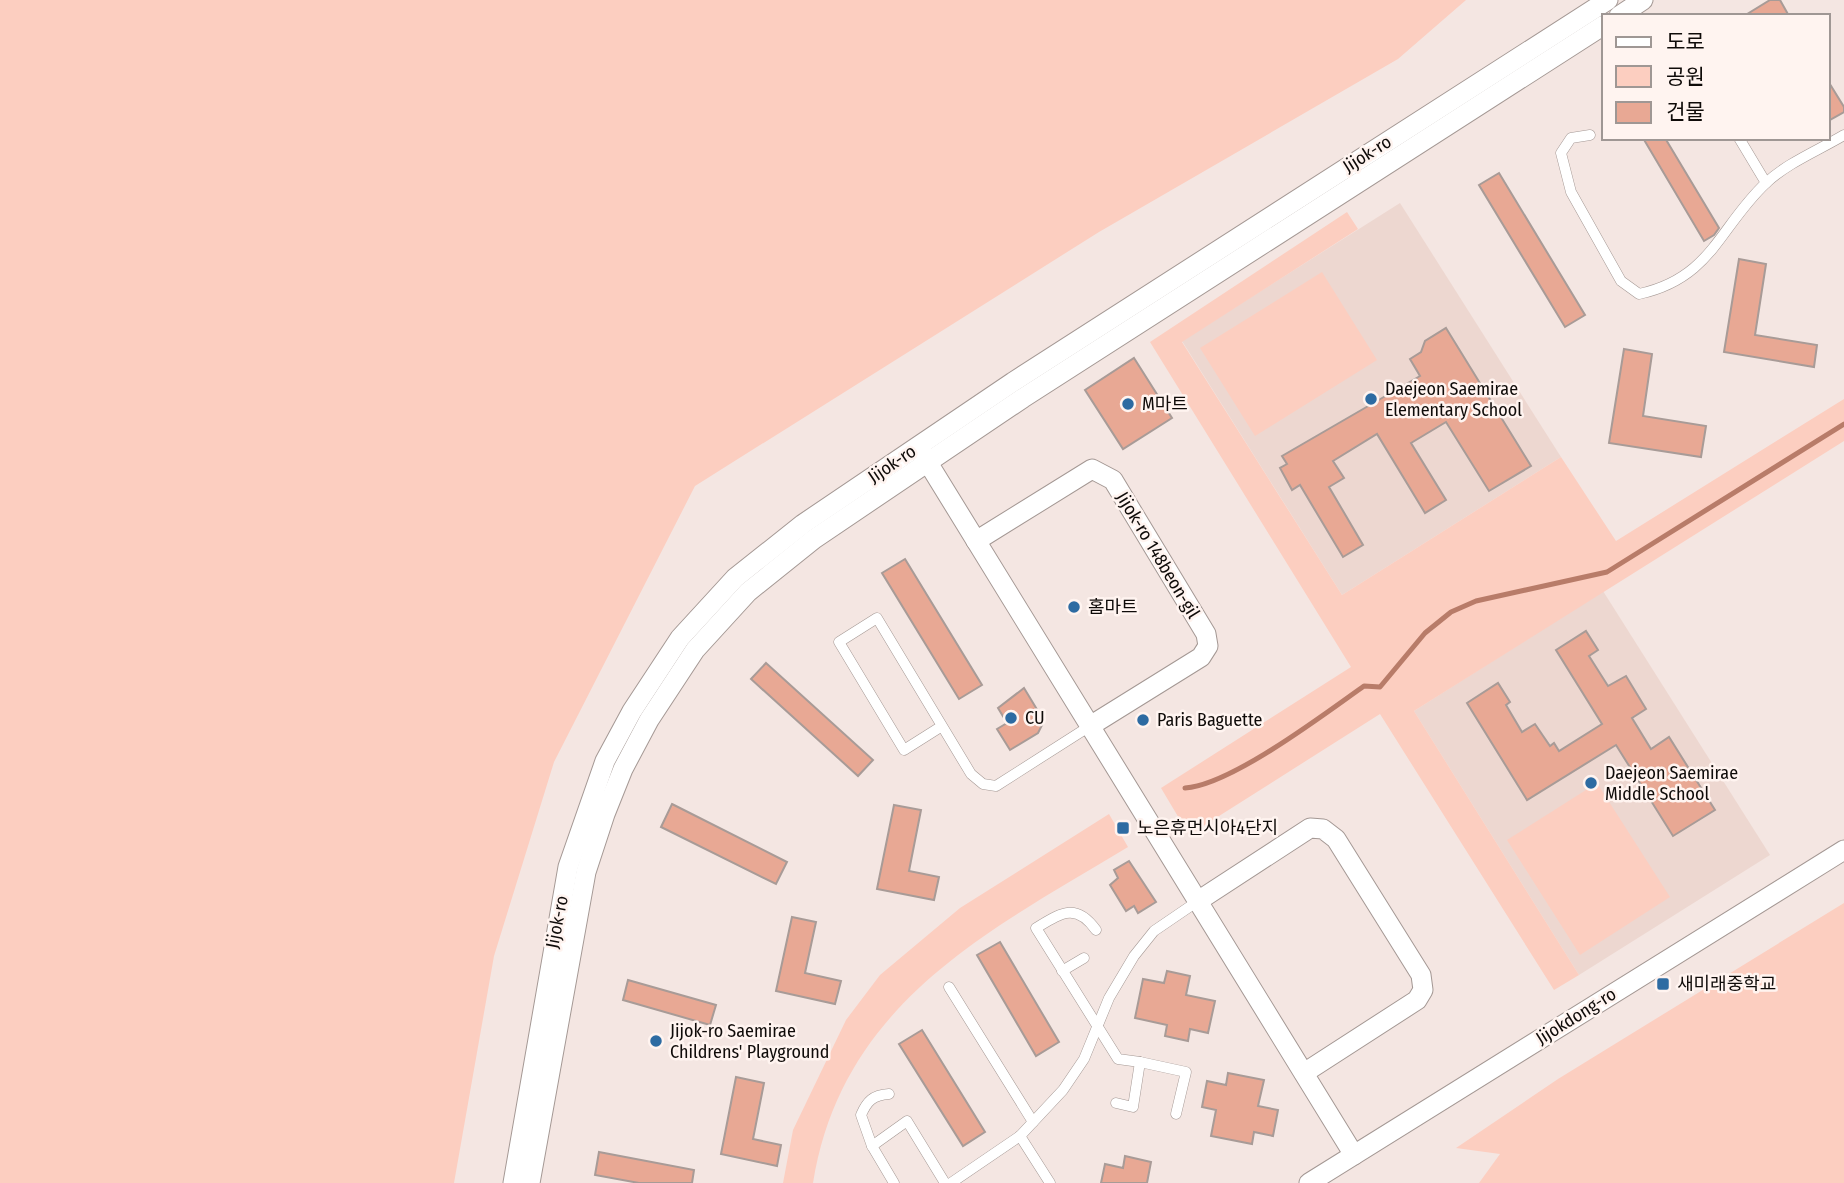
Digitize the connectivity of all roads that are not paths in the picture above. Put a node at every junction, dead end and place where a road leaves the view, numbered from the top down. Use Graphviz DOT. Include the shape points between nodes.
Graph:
graph roads {
  1 [pos="1608,0"];
  2 [pos="1643,0"];
  3 [pos="1622,14"];
  4 [pos="1602,26"];
  5 [pos="1590,135"];
  6 [pos="1844,135"];
  7 [pos="1740,140"];
  8 [pos="1766,183"];
  9 [pos="923,454"];
  10 [pos="976,541"];
  11 [pos="942,726"];
  12 [pos="1090,726"];
  13 [pos="1844,850"];
  14 [pos="1198,901"];
  15 [pos="1096,930"];
  16 [pos="1084,958"];
  17 [pos="1062,971"];
  18 [pos="949,987"];
  19 [pos="1097,1028"];
  20 [pos="1140,1062"];
  21 [pos="1304,1073"];
  22 [pos="889,1094"];
  23 [pos="1116,1103"];
  24 [pos="1176,1114"];
  25 [pos="1033,1122"];
  26 [pos="1020,1136"];
  27 [pos="872,1146"];
  28 [pos="1354,1155"];
  29 [pos="513,1183"];
  30 [pos="530,1183"];
  31 [pos="894,1183"];
  32 [pos="945,1183"];
  33 [pos="951,1183"];
  34 [pos="1051,1183"];
  35 [pos="1310,1183"];
  1 -- 9 [label="street, Jijok-ro"];
  2 -- 3 [label="street"];
  4 -- 9 [label="street, Jijok-ro"];
  5 -- 8 [label="lane" via="1571,138 1561,153 1563,170 1621,281 1639,294 1657,290 1702,264"];
  6 -- 8 [label="lane"];
  7 -- 8 [label="lane"];
  9 -- 10 [label="street"];
  9 -- 29 [label="street, Jijok-ro" via="786,536 735,579 680,638 632,711 606,761 568,867"];
  9 -- 30 [label="street, Jijok-ro" via="748,592 695,650 649,720 623,769 586,872"];
  10 -- 12 [label="street"];
  10 -- 12 [label="street, Jijok-ro 148beon-gil" via="1092,469 1113,480 1209,646 1201,657"];
  11 -- 11 [label="lane" via="877,618 839,642 904,750"];
  11 -- 12 [label="lane" via="971,774 983,784 996,786"];
  12 -- 14 [label="street"];
  13 -- 28 [label="street, Jijokdong-ro"];
  14 -- 19 [label="lane" via="1154,931 1133,956"];
  14 -- 21 [label="street"];
  14 -- 21 [label="street" via="1310,828 1323,829 1336,839 1421,975 1423,990 1418,1000"];
  15 -- 17 [label="lane" via="1077,913 1061,913 1036,928"];
  16 -- 17 [label="lane"];
  17 -- 19 [label="lane"];
  18 -- 25 [label="lane"];
  19 -- 20 [label="lane" via="1118,1059"];
  19 -- 25 [label="lane" via="1084,1059 1063,1090"];
  20 -- 23 [label="lane" via="1133,1107"];
  20 -- 24 [label="lane" via="1186,1072"];
  21 -- 28 [label="street"];
  22 -- 27 [label="lane" via="876,1095 861,1115"];
  25 -- 26 [label="lane"];
  26 -- 33 [label="lane"];
  26 -- 34 [label="lane"];
  27 -- 31 [label="lane"];
  27 -- 32 [label="lane" via="907,1121"];
  28 -- 35 [label="street, Jijokdong-ro"];
}
